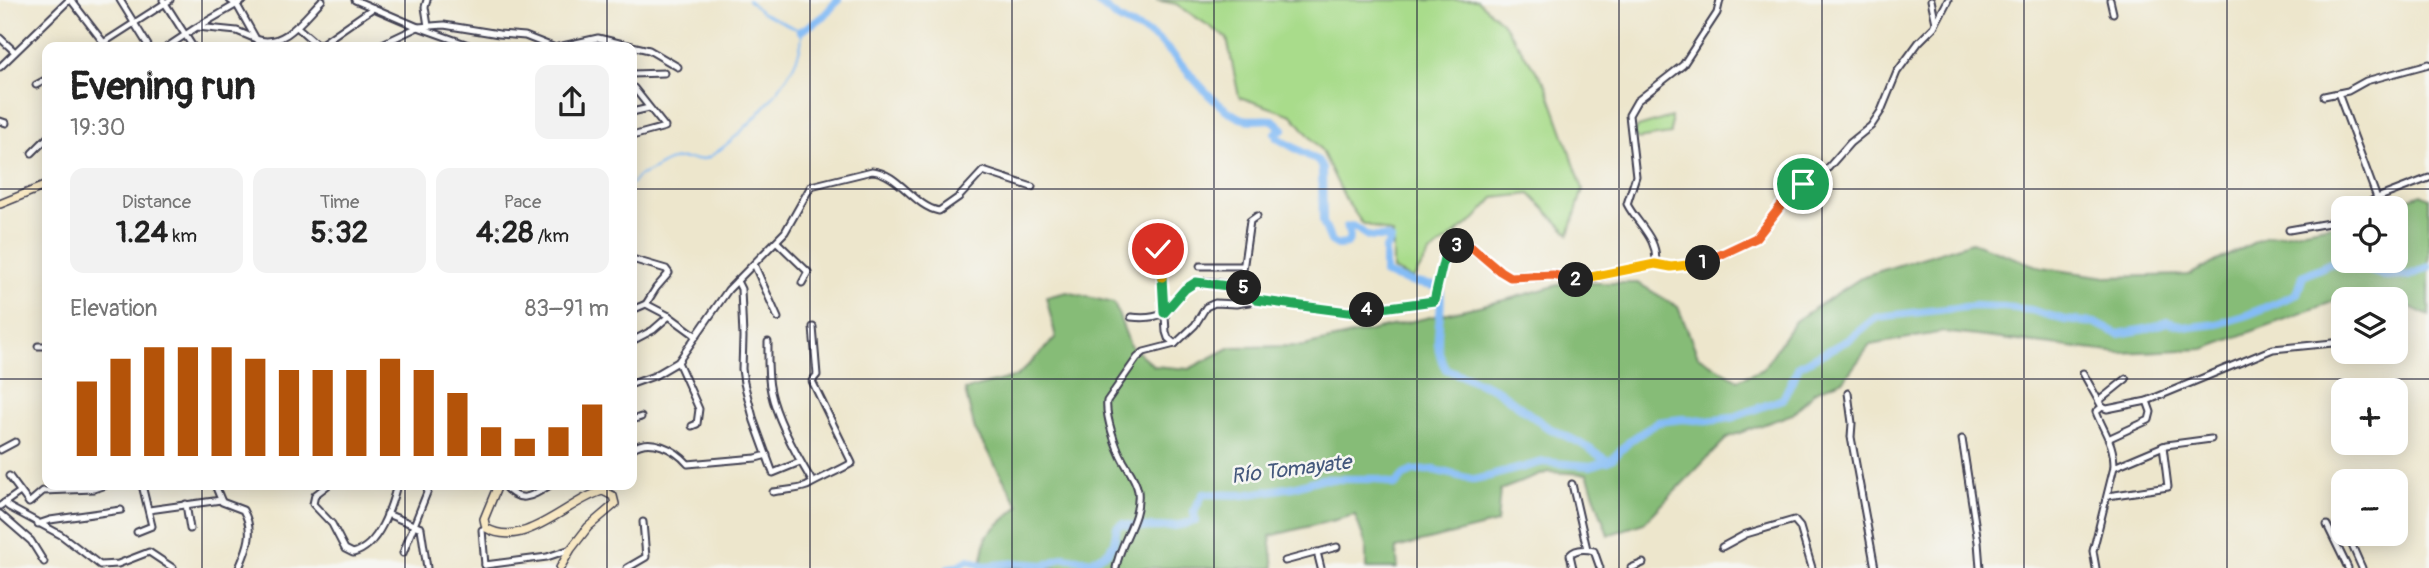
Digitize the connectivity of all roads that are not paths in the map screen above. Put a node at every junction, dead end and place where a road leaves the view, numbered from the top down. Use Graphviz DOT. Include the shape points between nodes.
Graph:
graph roads {
  1 [pos="70,0"];
  2 [pos="120,0"];
  3 [pos="230,0"];
  4 [pos="244,0"];
  5 [pos="322,0"];
  6 [pos="355,0"];
  7 [pos="427,0"];
  8 [pos="1720,0"];
  9 [pos="1931,0"];
  10 [pos="1948,0"];
  11 [pos="2110,0"];
  12 [pos="166,1"];
  13 [pos="237,5"];
  14 [pos="373,8"];
  15 [pos="2113,13"];
  16 [pos="134,23"];
  17 [pos="1937,23"];
  18 [pos="428,26"];
  19 [pos="197,27"];
  20 [pos="297,27"];
  21 [pos="418,27"];
  22 [pos="185,35"];
  23 [pos="0,38"];
  24 [pos="256,39"];
  25 [pos="103,42"];
  26 [pos="109,42"];
  27 [pos="146,42"];
  28 [pos="174,42"];
  29 [pos="190,42"];
  30 [pos="258,42"];
  31 [pos="314,42"];
  32 [pos="326,42"];
  33 [pos="386,42"];
  34 [pos="460,42"];
  35 [pos="538,42"];
  36 [pos="580,42"];
  37 [pos="615,42"];
  38 [pos="637,47"];
  39 [pos="15,52"];
  40 [pos="2429,64"];
  41 [pos="678,66"];
  42 [pos="0,67"];
  43 [pos="664,73"];
  44 [pos="637,74"];
  45 [pos="42,82"];
  46 [pos="36,85"];
  47 [pos="637,90"];
  48 [pos="2338,93"];
  49 [pos="2323,96"];
  50 [pos="649,108"];
  51 [pos="637,111"];
  52 [pos="637,135"];
  53 [pos="42,143"];
  54 [pos="32,153"];
  55 [pos="2429,178"];
  56 [pos="42,187"];
  57 [pos="1032,187"];
  58 [pos="2376,196"];
  59 [pos="2382,196"];
  60 [pos="0,204"];
  61 [pos="1257,216"];
  62 [pos="2331,222"];
  63 [pos="2289,230"];
  64 [pos="777,242"];
  65 [pos="1158,249"];
  66 [pos="637,261"];
  67 [pos="754,264"];
  68 [pos="1655,264"];
  69 [pos="1200,266"];
  70 [pos="1242,266"];
  71 [pos="737,281"];
  72 [pos="802,283"];
  73 [pos="1246,289"];
  74 [pos="1256,300"];
  75 [pos="646,304"];
  76 [pos="637,308"];
  77 [pos="1164,313"];
  78 [pos="668,316"];
  79 [pos="1131,317"];
  80 [pos="778,318"];
  81 [pos="813,327"];
  82 [pos="695,335"];
  83 [pos="637,338"];
  84 [pos="768,342"];
  85 [pos="2331,343"];
  86 [pos="1175,344"];
  87 [pos="38,346"];
  88 [pos="42,346"];
  89 [pos="678,362"];
  90 [pos="2083,373"];
  91 [pos="2126,379"];
  92 [pos="637,382"];
  93 [pos="1848,393"];
  94 [pos="2147,401"];
  95 [pos="2101,404"];
  96 [pos="640,417"];
  97 [pos="637,418"];
  98 [pos="692,426"];
  99 [pos="2110,438"];
  100 [pos="1962,439"];
  101 [pos="2211,439"];
  102 [pos="15,442"];
  103 [pos="637,445"];
  104 [pos="2163,446"];
  105 [pos="0,450"];
  106 [pos="767,455"];
  107 [pos="800,463"];
  108 [pos="2114,467"];
  109 [pos="9,476"];
  110 [pos="812,481"];
  111 [pos="1572,484"];
  112 [pos="68,490"];
  113 [pos="143,490"];
  114 [pos="217,490"];
  115 [pos="322,490"];
  116 [pos="395,490"];
  117 [pos="428,490"];
  118 [pos="498,490"];
  119 [pos="507,490"];
  120 [pos="541,490"];
  121 [pos="20,492"];
  122 [pos="773,492"];
  123 [pos="2108,496"];
  124 [pos="221,500"];
  125 [pos="186,504"];
  126 [pos="2,505"];
  127 [pos="121,510"];
  128 [pos="149,510"];
  129 [pos="0,514"];
  130 [pos="387,514"];
  131 [pos="643,522"];
  132 [pos="38,524"];
  133 [pos="415,524"];
  134 [pos="2327,525"];
  135 [pos="191,529"];
  136 [pos="482,530"];
  137 [pos="137,532"];
  138 [pos="2352,546"];
  139 [pos="1337,547"];
  140 [pos="1723,547"];
  141 [pos="571,549"];
  142 [pos="1587,549"];
  143 [pos="1317,552"];
  144 [pos="404,553"];
  145 [pos="1285,561"];
  146 [pos="44,562"];
  147 [pos="1643,563"];
  148 [pos="485,566"];
  149 [pos="173,568"];
  150 [pos="239,568"];
  151 [pos="427,568"];
  152 [pos="560,568"];
  153 [pos="627,568"];
  154 [pos="1116,568"];
  155 [pos="1321,568"];
  156 [pos="1573,568"];
  157 [pos="1600,568"];
  158 [pos="1631,568"];
  159 [pos="1812,568"];
  160 [pos="1875,568"];
  161 [pos="1980,568"];
  162 [pos="2096,568"];
  163 [pos="2348,568"];
  164 [pos="2362,568"];
  1 -- 25 [label="street"];
  1 -- 39 [label="street"];
  2 -- 16 [label="street"];
  3 -- 13 [label="street"];
  4 -- 13 [label="street"];
  5 -- 20 [label="street"];
  6 -- 14 [label="street"];
  7 -- 18 [label="street"];
  8 -- 68 [label="street" via="1718,11 1683,65 1637,101 1628,118 1636,176 1628,204 1650,237"];
  9 -- 17 [label="street"];
  10 -- 17 [label="street"];
  11 -- 15 [label="street"];
  12 -- 16 [label="street"];
  12 -- 22 [label="street"];
  13 -- 19 [label="street"];
  13 -- 24 [label="street"];
  14 -- 21 [label="street"];
  14 -- 32 [label="street"];
  16 -- 26 [label="street"];
  16 -- 27 [label="street"];
  17 -- 68 [label="street" via="1902,65 1871,126 1828,168 1787,198 1756,238 1698,265"];
  18 -- 21 [label="street"];
  18 -- 35 [label="street" via="515,34"];
  19 -- 22 [label="street"];
  19 -- 24 [label="street" via="237,31"];
  20 -- 24 [label="street" via="280,39"];
  20 -- 31 [label="street"];
  21 -- 33 [label="street"];
  21 -- 34 [label="street"];
  22 -- 28 [label="street"];
  22 -- 29 [label="street"];
  23 -- 39 [label="street"];
  24 -- 30 [label="street"];
  36 -- 37 [label="street" via="598,38"];
  38 -- 41 [label="street"];
  39 -- 42 [label="street"];
  40 -- 48 [label="street"];
  43 -- 44 [label="street"];
  45 -- 46 [label="street"];
  47 -- 50 [label="street"];
  48 -- 49 [label="street"];
  48 -- 58 [label="street"];
  50 -- 51 [label="street"];
  50 -- 52 [label="street" via="665,127"];
  53 -- 54 [label="street"];
  55 -- 59 [label="street"];
  56 -- 60 [label="street"];
  57 -- 64 [label="street" via="983,171 950,205 937,211 881,172 872,171 811,186"];
  61 -- 70 [label="street" via="1250,221"];
  62 -- 63 [label="street"];
  64 -- 67 [label="street"];
  64 -- 72 [label="street" via="808,272"];
  65 -- 77 [label="street"];
  66 -- 75 [label="street" via="668,271"];
  67 -- 71 [label="street"];
  67 -- 80 [label="street"];
  68 -- 74 [label="street" via="1584,280 1553,275 1510,277 1473,248 1458,246 1444,258 1432,302 1354,312"];
  69 -- 70 [label="street"];
  70 -- 73 [label="street"];
  71 -- 82 [label="street"];
  71 -- 106 [label="street" via="741,289 742,369"];
  73 -- 74 [label="street"];
  73 -- 77 [label="street" via="1196,282"];
  74 -- 86 [label="street" via="1209,305"];
  75 -- 76 [label="street"];
  75 -- 78 [label="street"];
  77 -- 79 [label="street"];
  77 -- 86 [label="street" via="1168,338"];
  78 -- 82 [label="street"];
  78 -- 83 [label="street"];
  81 -- 110 [label="street" via="817,375 812,381 852,463"];
  82 -- 89 [label="street"];
  84 -- 107 [label="street" via="771,393"];
  85 -- 94 [label="street" via="2273,349"];
  86 -- 154 [label="street" via="1142,353 1107,401 1116,444 1137,485 1139,500"];
  87 -- 88 [label="street"];
  89 -- 92 [label="street"];
  89 -- 98 [label="street" via="699,409"];
  90 -- 95 [label="street"];
  91 -- 95 [label="street"];
  93 -- 160 [label="street" via="1852,445"];
  94 -- 95 [label="street" via="2107,409"];
  94 -- 99 [label="street" via="2149,420"];
  95 -- 99 [label="street" via="2096,412"];
  96 -- 97 [label="street"];
  99 -- 108 [label="street"];
  100 -- 161 [label="street"];
  101 -- 104 [label="street"];
  102 -- 105 [label="street"];
  103 -- 106 [label="street" via="648,442 679,455 688,464"];
  104 -- 108 [label="street"];
  104 -- 123 [label="street" via="2168,487"];
  106 -- 107 [label="street" via="774,473"];
  107 -- 110 [label="street"];
  108 -- 123 [label="street"];
  109 -- 121 [label="street"];
  110 -- 122 [label="street"];
  111 -- 142 [label="street"];
  112 -- 121 [label="street" via="43,491 29,503"];
  113 -- 128 [label="street"];
  114 -- 124 [label="street"];
  115 -- 130 [label="street" via="313,504 349,552 366,547"];
  116 -- 130 [label="street"];
  117 -- 133 [label="street"];
  118 -- 141 [label="street" via="484,519 486,528 500,533 536,527 585,497 609,492 615,504"];
  119 -- 120 [label="street" via="520,498"];
  121 -- 126 [label="street"];
  123 -- 162 [label="street" via="2093,551"];
  124 -- 125 [label="street"];
  124 -- 150 [label="street" via="243,510 250,527"];
  125 -- 128 [label="street"];
  125 -- 135 [label="street"];
  126 -- 132 [label="street"];
  127 -- 132 [label="street"];
  128 -- 137 [label="street" via="152,526"];
  129 -- 146 [label="street" via="31,541"];
  130 -- 133 [label="street"];
  131 -- 153 [label="street" via="646,557"];
  132 -- 149 [label="street" via="61,535 100,565 118,564 149,552"];
  133 -- 144 [label="street"];
  133 -- 151 [label="street" via="421,528"];
  134 -- 163 [label="street"];
  136 -- 148 [label="street"];
  138 -- 164 [label="street"];
  139 -- 143 [label="street"];
  140 -- 159 [label="street" via="1746,534 1794,520"];
  141 -- 148 [label="street"];
  141 -- 152 [label="street"];
  142 -- 156 [label="street" via="1570,555"];
  142 -- 157 [label="street" via="1594,551"];
  143 -- 145 [label="street"];
  143 -- 155 [label="street"];
  147 -- 158 [label="street"];
}
